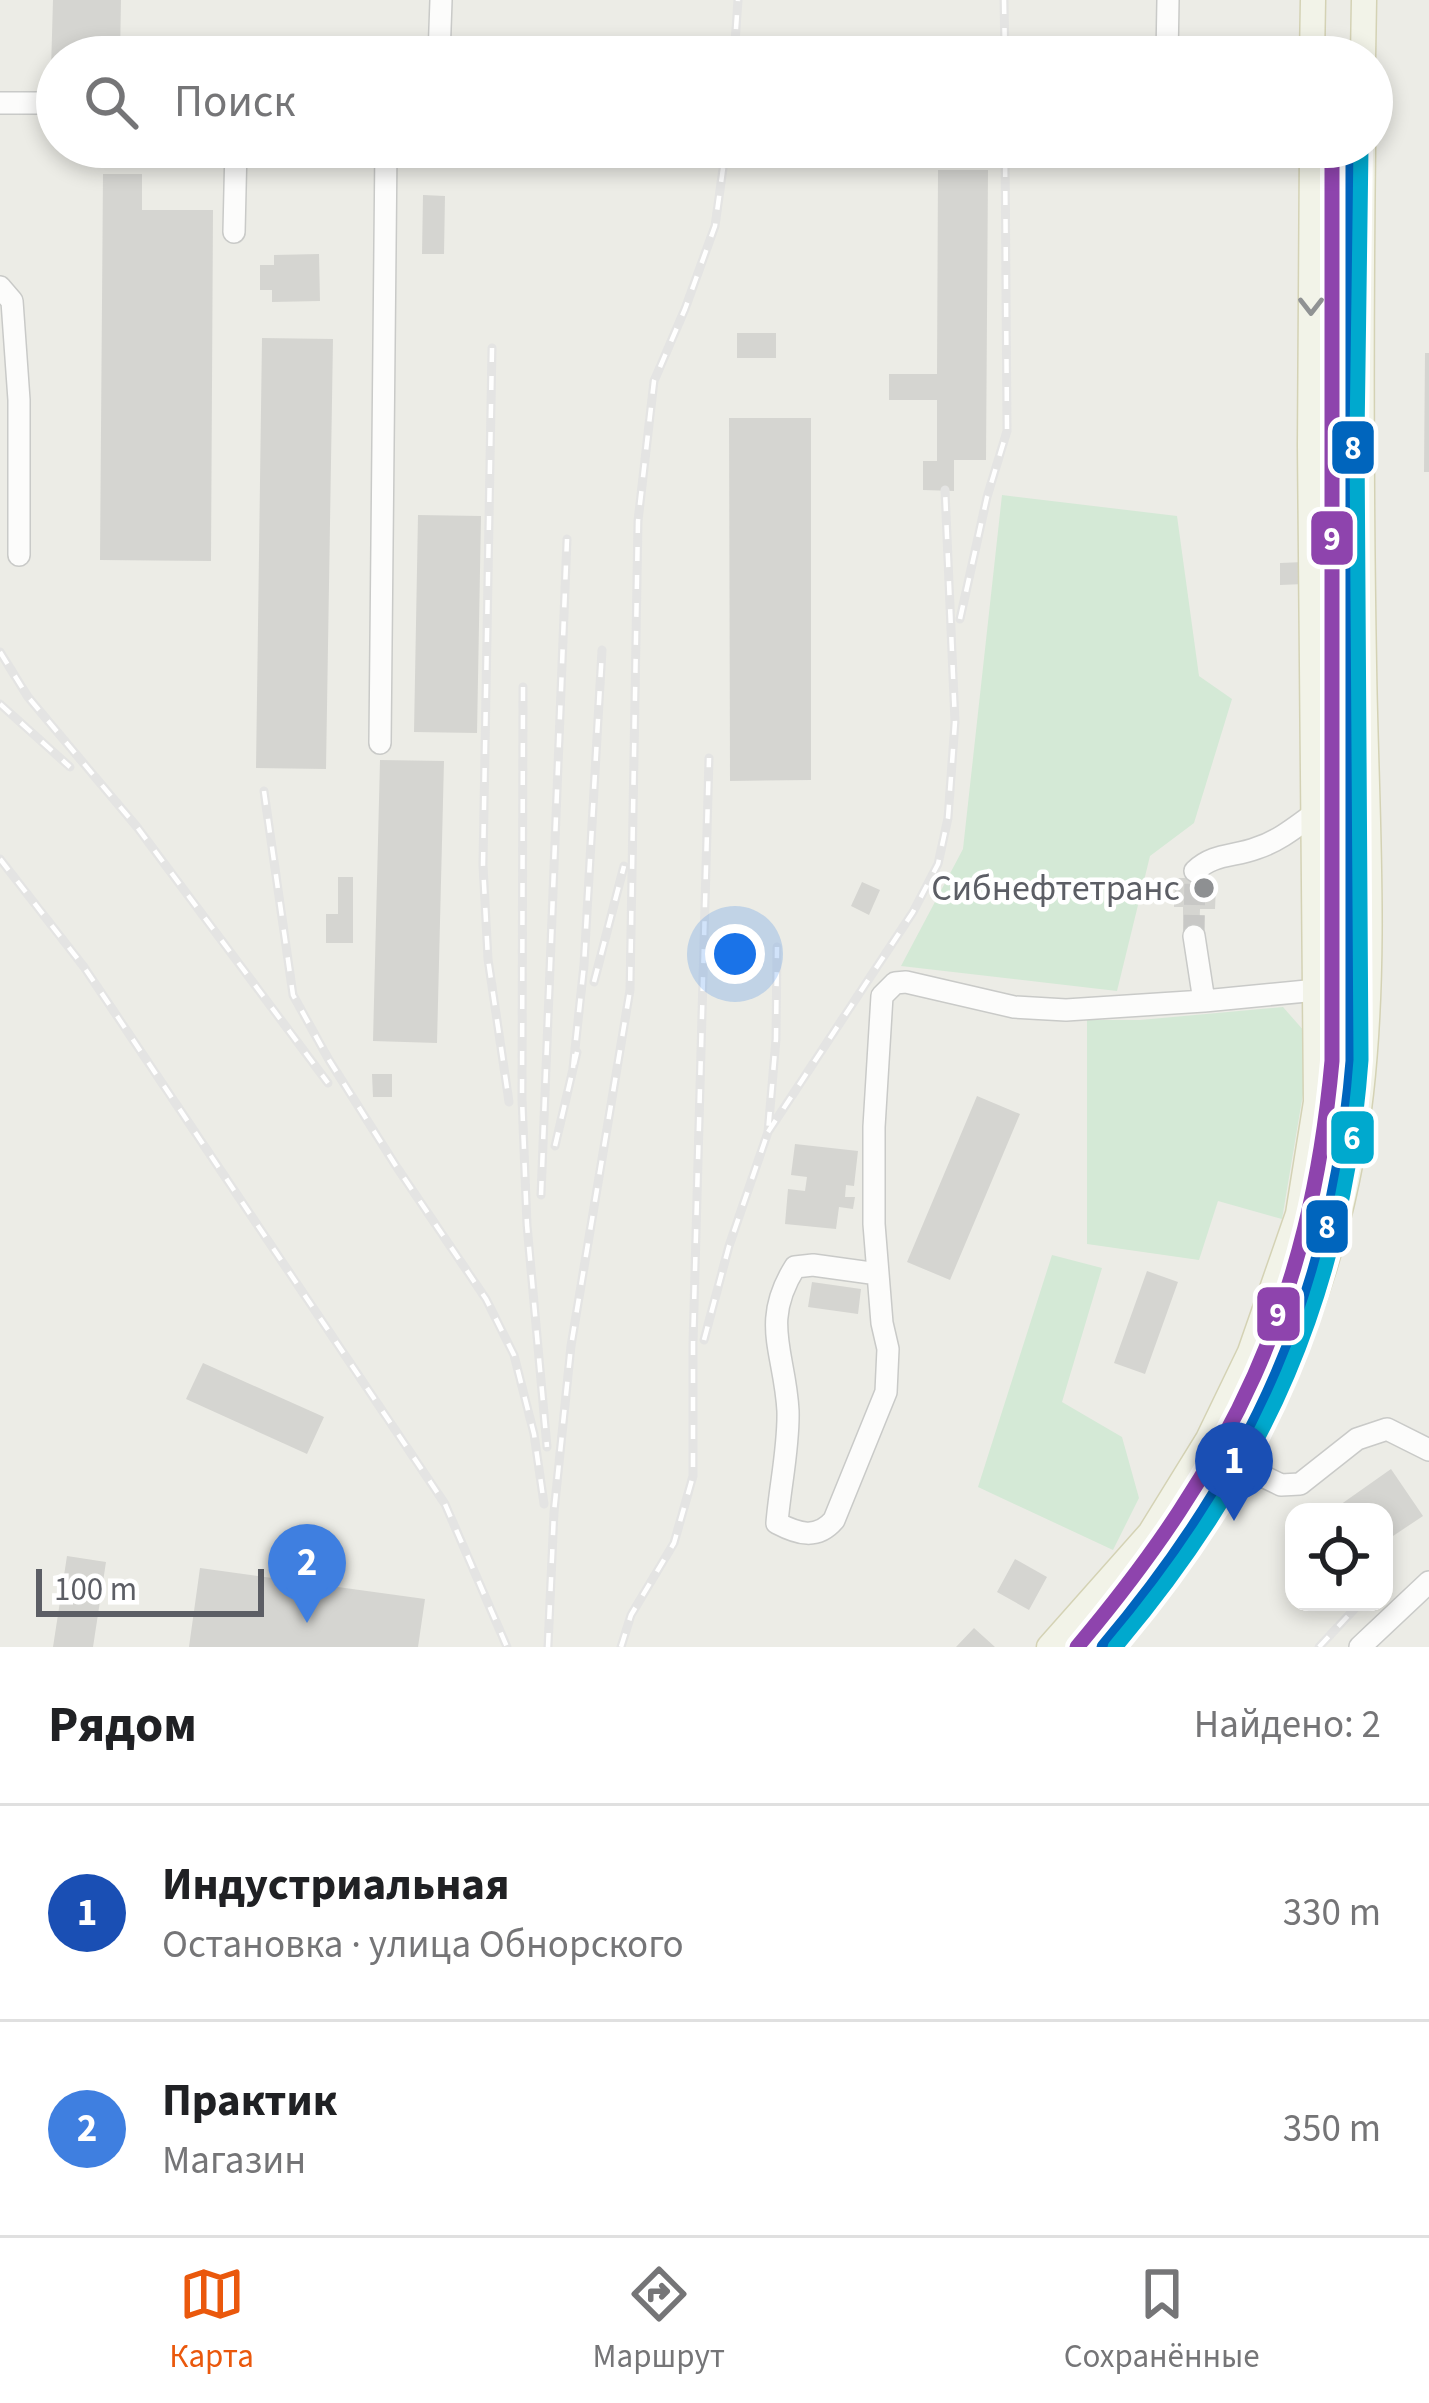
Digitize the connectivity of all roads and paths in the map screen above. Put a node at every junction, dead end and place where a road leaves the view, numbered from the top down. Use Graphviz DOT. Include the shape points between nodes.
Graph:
graph roads {
  1 [pos="441,0"];
  2 [pos="1168,0"];
  3 [pos="1313,0"];
  4 [pos="1364,0"];
  5 [pos="440,36"];
  6 [pos="1167,36"];
  7 [pos="1312,36"];
  8 [pos="1363,36"];
  9 [pos="0,103"];
  10 [pos="36,103"];
  11 [pos="236,168"];
  12 [pos="386,168"];
  13 [pos="1312,168"];
  14 [pos="1363,168"];
  15 [pos="234,232"];
  16 [pos="0,287"];
  17 [pos="1360,435"];
  18 [pos="1310,445"];
  19 [pos="19,555"];
  20 [pos="380,743"];
  21 [pos="1315,812"];
  22 [pos="1195,871"];
  23 [pos="1194,936"];
  24 [pos="1317,990"];
  25 [pos="1204,1001"];
  26 [pos="878,1274"];
  27 [pos="1429,1450"];
  28 [pos="1240,1465"];
  29 [pos="1429,1582"];
  30 [pos="1049,1647"];
  31 [pos="1109,1647"];
  32 [pos="1360,1647"];
  1 -- 5 [label="lane"];
  2 -- 6 [label="lane"];
  3 -- 7 [label="main road"];
  4 -- 8 [label="main road"];
  9 -- 10 [label="lane"];
  11 -- 15 [label="lane"];
  12 -- 20 [label="lane"];
  13 -- 18 [label="main road, one-way"];
  14 -- 17 [label="main road"];
  16 -- 19 [label="lane" via="14,321"];
  17 -- 18 [label="main road"];
  17 -- 28 [label="main road" via="1368,936 1361,1093 1341,1206 1313,1298"];
  18 -- 21 [label="main road"];
  21 -- 22 [label="lane" via="1285,836"];
  21 -- 24 [label="main road"];
  23 -- 25 [label="lane"];
  24 -- 25 [label="lane"];
  24 -- 30 [label="main road" via="1316,1102 1298,1214 1250,1352 1150,1533"];
  25 -- 26 [label="lane" via="1014,1007 895,982 882,996 874,1127"];
  26 -- 26 [label="lane" via="888,1349 879,1417 834,1520 825,1531 793,1532 777,1523 788,1413 775,1329 779,1292 795,1267"];
  27 -- 28 [label="lane" via="1387,1429 1357,1438 1300,1484 1281,1485"];
  28 -- 31 [label="main road" via="1185,1554"];
  29 -- 32 [label="lane"];
}
